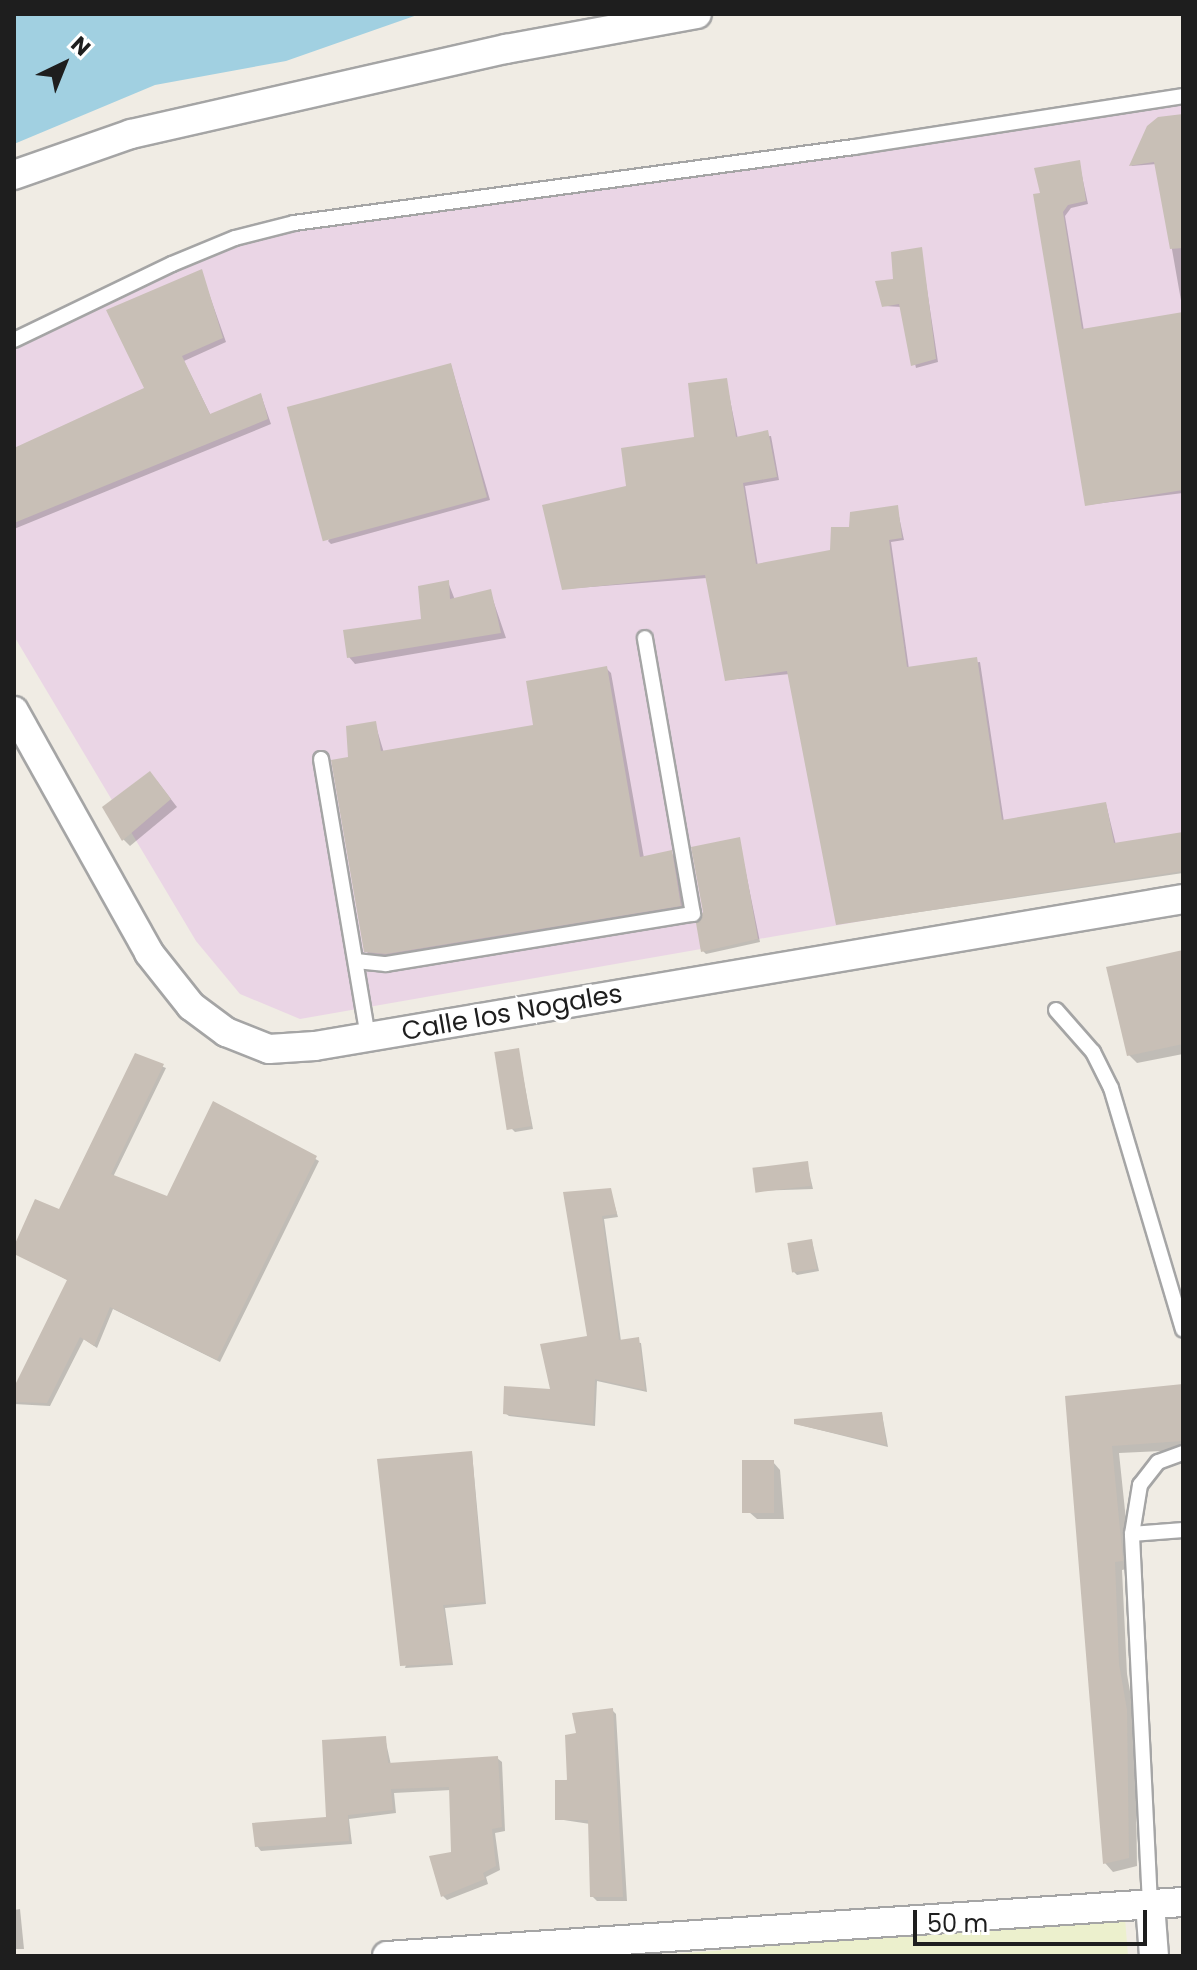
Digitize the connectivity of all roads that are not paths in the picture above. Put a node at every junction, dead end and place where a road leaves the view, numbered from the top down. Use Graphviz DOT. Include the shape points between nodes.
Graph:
graph roads {
  1 [pos="697,14"];
  2 [pos="1183,96"];
  3 [pos="14,175"];
  4 [pos="14,340"];
  5 [pos="645,638"];
  6 [pos="14,711"];
  7 [pos="321,759"];
  8 [pos="1183,899"];
  9 [pos="356,961"];
  10 [pos="1056,1010"];
  11 [pos="368,1037"];
  12 [pos="1183,1330"];
  13 [pos="1183,1453"];
  14 [pos="1183,1530"];
  15 [pos="1132,1534"];
  16 [pos="1183,1902"];
  17 [pos="1150,1904"];
  18 [pos="387,1956"];
  19 [pos="1154,1956"];
  1 -- 3 [label="street" via="506,49 131,134"];
  2 -- 4 [label="lane" via="294,223 235,238 172,264"];
  5 -- 9 [label="lane" via="693,914 386,964"];
  6 -- 11 [label="street, Calle los Nogales" via="149,953 191,1006 226,1032 269,1049"];
  7 -- 9 [label="lane"];
  8 -- 11 [label="street, Calle los Nogales"];
  9 -- 11 [label="lane"];
  10 -- 12 [label="lane" via="1093,1052 1111,1088"];
  13 -- 15 [label="lane" via="1158,1462 1140,1485"];
  14 -- 15 [label="lane"];
  15 -- 17 [label="lane"];
  16 -- 17 [label="street"];
  17 -- 18 [label="street"];
  17 -- 19 [label="street"];
}
